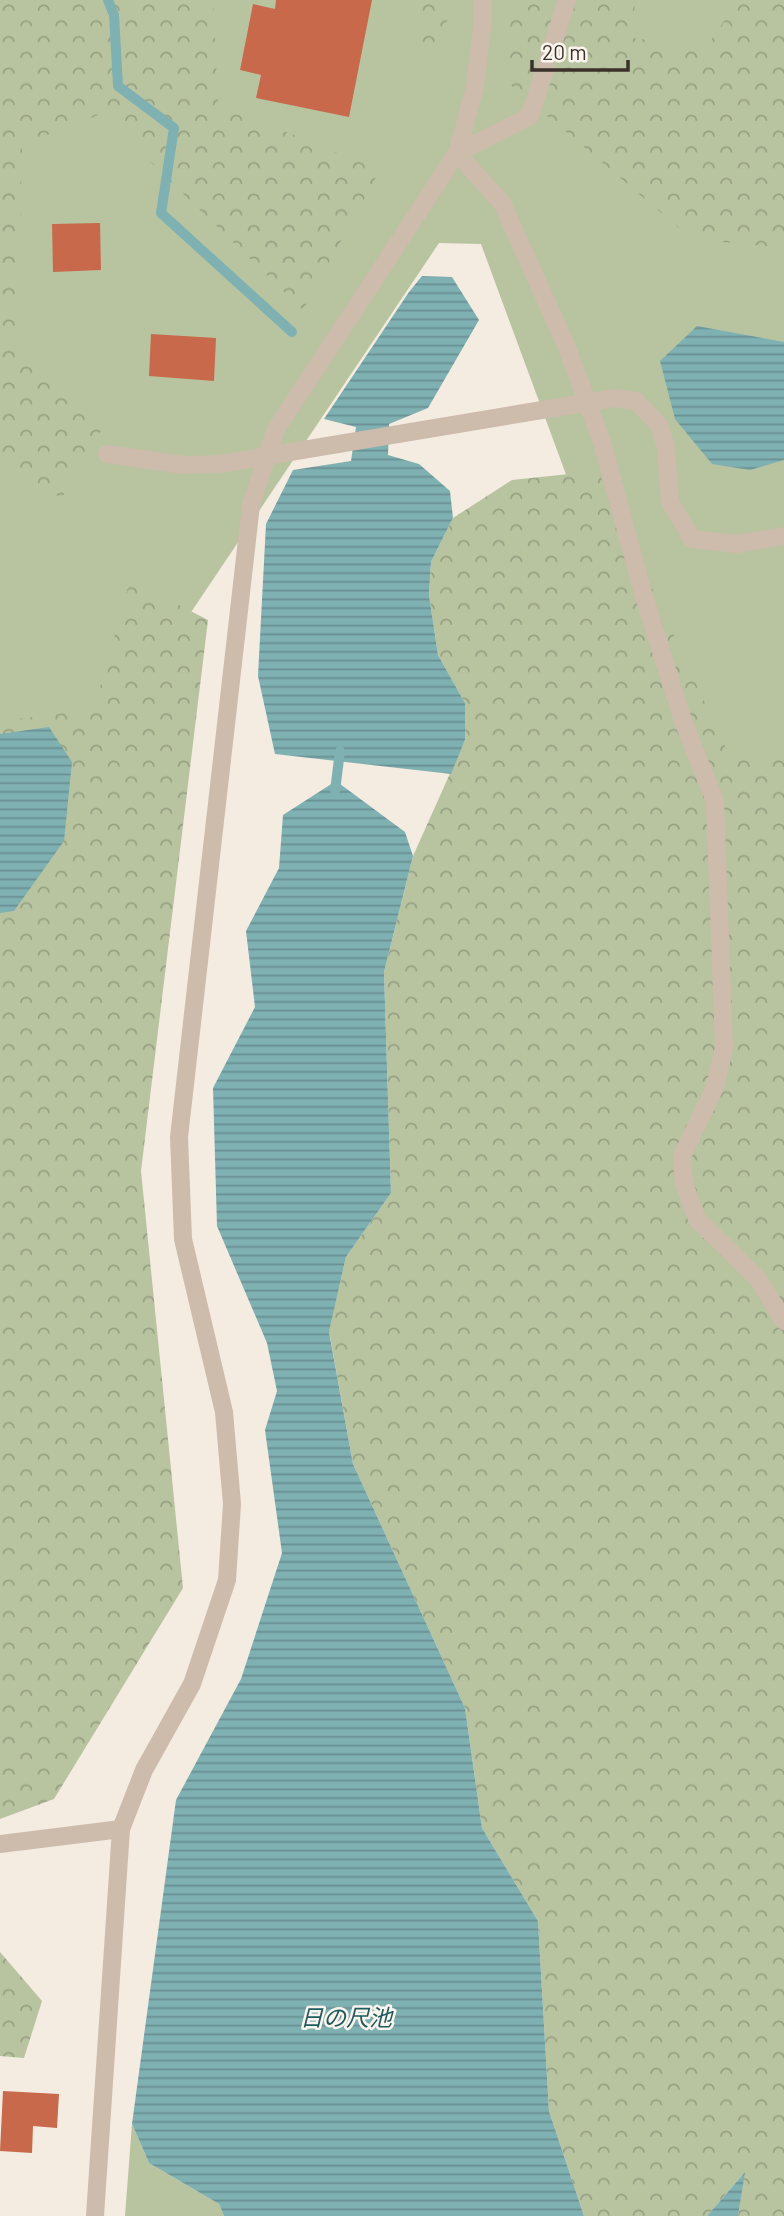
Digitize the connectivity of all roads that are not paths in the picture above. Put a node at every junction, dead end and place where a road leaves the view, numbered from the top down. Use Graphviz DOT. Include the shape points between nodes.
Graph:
graph roads {
  1 [pos="483,0"];
  2 [pos="567,0"];
  3 [pos="457,153"];
  4 [pos="107,454"];
  5 [pos="784,536"];
  6 [pos="784,1321"];
  7 [pos="121,1829"];
  8 [pos="0,1844"];
  9 [pos="95,2216"];
  1 -- 3 [label="street" via="475,87"];
  2 -- 3 [label="street" via="530,116"];
  3 -- 6 [label="street" via="502,203 566,345 602,442 683,721 715,802 724,1048 715,1087 682,1156 684,1183 697,1219 758,1279"];
  3 -- 7 [label="street" via="275,431 251,505 179,1137 183,1239 224,1412 232,1504 227,1580 192,1684 144,1770"];
  4 -- 5 [label="street, bridge" via="183,465 219,464 614,398 636,401 659,425 666,447 670,502 692,539 737,544"];
  7 -- 8 [label="street"];
  7 -- 9 [label="street"];
}
